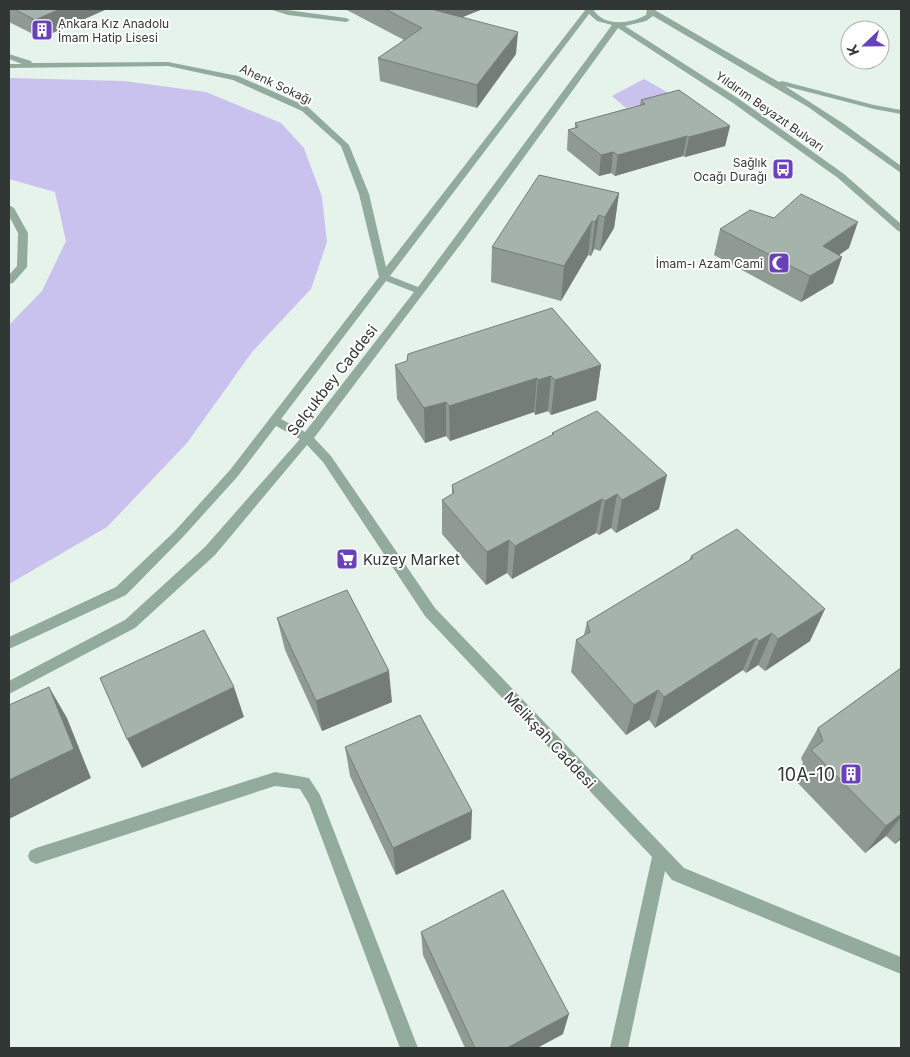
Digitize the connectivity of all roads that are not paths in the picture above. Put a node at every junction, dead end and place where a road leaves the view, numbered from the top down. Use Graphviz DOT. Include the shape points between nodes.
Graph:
graph roads {
  1 [pos="273,9"];
  2 [pos="590,9"];
  3 [pos="650,10"];
  4 [pos="346,20"];
  5 [pos="616,24"];
  6 [pos="9,56"];
  7 [pos="9,66"];
  8 [pos="35,66"];
  9 [pos="772,81"];
  10 [pos="901,112"];
  11 [pos="901,170"];
  12 [pos="9,208"];
  13 [pos="901,228"];
  14 [pos="384,277"];
  15 [pos="9,281"];
  16 [pos="419,291"];
  17 [pos="274,420"];
  18 [pos="307,438"];
  19 [pos="9,643"];
  20 [pos="9,688"];
  21 [pos="660,855"];
  22 [pos="36,856"];
  23 [pos="901,965"];
  24 [pos="409,1048"];
  25 [pos="619,1048"];
  1 -- 4 [label="street"];
  2 -- 5 [label="street, Yıldırım Beyazıt Bulvarı" via="600,20"];
  2 -- 14 [label="street, Selçukbey Caddesi"];
  3 -- 5 [label="street" via="645,20"];
  3 -- 9 [label="street, Yıldırım Beyazıt Bulvarı"];
  5 -- 13 [label="street, Yıldırım Beyazıt Bulvarı" via="736,101 841,176"];
  5 -- 16 [label="street, Selçukbey Caddesi"];
  6 -- 8 [label="street"];
  7 -- 8 [label="street, Ahenk Sokağı"];
  8 -- 14 [label="street, Ahenk Sokağı" via="168,64 235,78 305,108 345,144 364,194"];
  9 -- 10 [label="street"];
  9 -- 11 [label="street, Yıldırım Beyazıt Bulvarı"];
  12 -- 15 [label="street" via="23,233 22,267"];
  14 -- 16 [label="street"];
  14 -- 17 [label="street, Selçukbey Caddesi"];
  16 -- 18 [label="street, Selçukbey Caddesi"];
  17 -- 18 [label="street, Melikşah Caddesi"];
  17 -- 19 [label="street, Selçukbey Caddesi" via="234,473 121,591"];
  18 -- 20 [label="street, Selçukbey Caddesi" via="210,551 130,624"];
  18 -- 21 [label="street, Melikşah Caddesi" via="328,459 430,612"];
  21 -- 23 [label="street, Melikşah Caddesi" via="678,874"];
  21 -- 25 [label="street"];
  22 -- 24 [label="street" via="276,779 304,783 315,800"];
}
